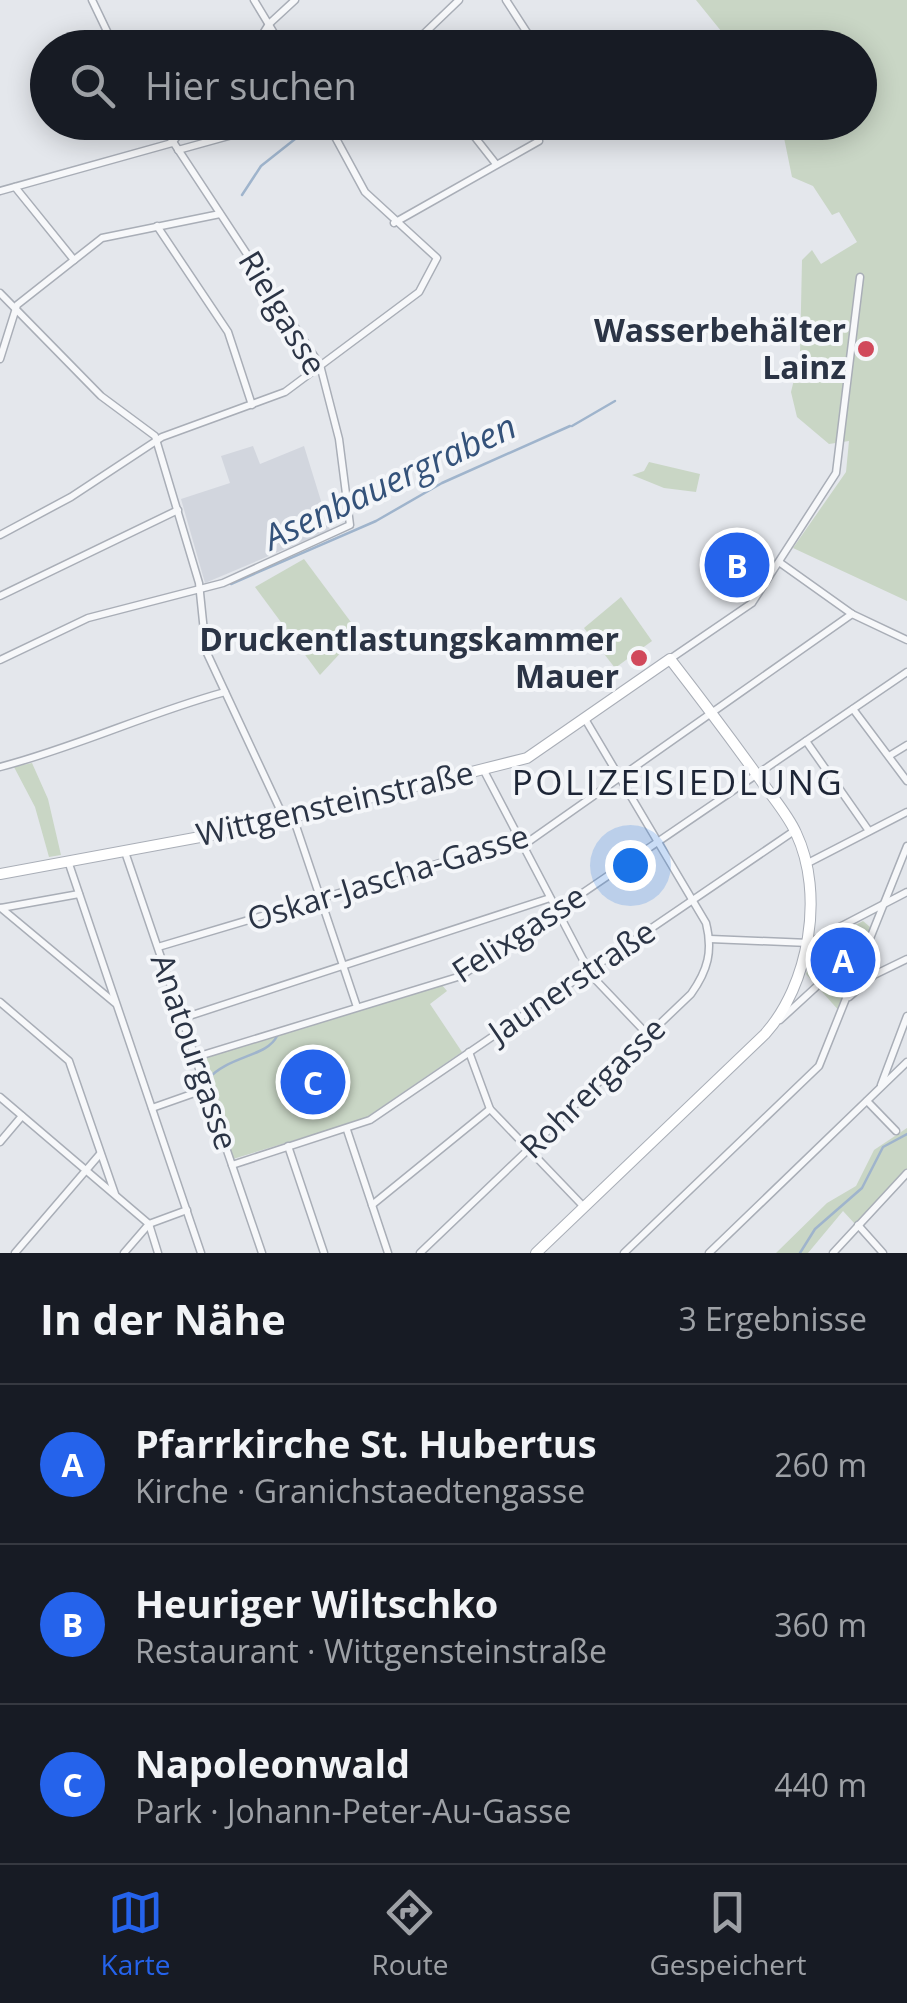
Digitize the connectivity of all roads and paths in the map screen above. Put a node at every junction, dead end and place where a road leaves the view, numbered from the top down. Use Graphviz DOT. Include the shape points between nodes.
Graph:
graph roads {
  1 [pos="92,0"];
  2 [pos="254,0"];
  3 [pos="295,0"];
  4 [pos="459,0"];
  5 [pos="506,0"];
  6 [pos="269,24"];
  7 [pos="106,30"];
  8 [pos="265,30"];
  9 [pos="272,30"];
  10 [pos="427,30"];
  11 [pos="525,30"];
  12 [pos="171,140"];
  13 [pos="178,140"];
  14 [pos="201,140"];
  15 [pos="336,140"];
  16 [pos="477,140"];
  17 [pos="539,140"];
  18 [pos="175,146"];
  19 [pos="496,164"];
  20 [pos="15,187"];
  21 [pos="0,191"];
  22 [pos="220,214"];
  23 [pos="394,222"];
  24 [pos="157,226"];
  25 [pos="74,260"];
  26 [pos="860,278"];
  27 [pos="0,292"];
  28 [pos="16,310"];
  29 [pos="0,360"];
  30 [pos="320,366"];
  31 [pos="252,405"];
  32 [pos="157,440"];
  33 [pos="178,510"];
  34 [pos="0,535"];
  35 [pos="779,562"];
  36 [pos="201,590"];
  37 [pos="0,596"];
  38 [pos="852,614"];
  39 [pos="907,640"];
  40 [pos="670,659"];
  41 [pos="0,660"];
  42 [pos="907,672"];
  43 [pos="225,692"];
  44 [pos="854,709"];
  45 [pos="712,714"];
  46 [pos="584,718"];
  47 [pos="806,741"];
  48 [pos="907,745"];
  49 [pos="888,756"];
  50 [pos="0,767"];
  51 [pos="482,770"];
  52 [pos="756,775"];
  53 [pos="619,778"];
  54 [pos="907,781"];
  55 [pos="907,812"];
  56 [pos="289,818"];
  57 [pos="795,830"];
  58 [pos="869,831"];
  59 [pos="658,840"];
  60 [pos="522,843"];
  61 [pos="907,846"];
  62 [pos="125,851"];
  63 [pos="68,862"];
  64 [pos="806,864"];
  65 [pos="0,874"];
  66 [pos="907,892"];
  67 [pos="79,894"];
  68 [pos="320,898"];
  69 [pos="550,898"];
  70 [pos="693,900"];
  71 [pos="885,903"];
  72 [pos="0,908"];
  73 [pos="558,911"];
  74 [pos="710,939"];
  75 [pos="809,943"];
  76 [pos="158,947"];
  77 [pos="907,959"];
  78 [pos="344,969"];
  79 [pos="589,972"];
  80 [pos="816,987"];
  81 [pos="848,998"];
  82 [pos="0,1002"];
  83 [pos="117,1004"];
  84 [pos="357,1007"];
  85 [pos="907,1016"];
  86 [pos="183,1018"];
  87 [pos="766,1034"];
  88 [pos="648,1035"];
  89 [pos="469,1052"];
  90 [pos="196,1058"];
  91 [pos="907,1062"];
  92 [pos="880,1086"];
  93 [pos="206,1089"];
  94 [pos="0,1097"];
  95 [pos="868,1102"];
  96 [pos="152,1108"];
  97 [pos="490,1109"];
  98 [pos="22,1116"];
  99 [pos="347,1130"];
  100 [pos="896,1131"];
  101 [pos="0,1142"];
  102 [pos="288,1146"];
  103 [pos="529,1150"];
  104 [pos="101,1153"];
  105 [pos="232,1164"];
  106 [pos="86,1170"];
  107 [pos="907,1173"];
  108 [pos="114,1194"];
  109 [pos="372,1205"];
  110 [pos="584,1207"];
  111 [pos="187,1210"];
  112 [pos="148,1224"];
  113 [pos="858,1226"];
  114 [pos="16,1253"];
  115 [pos="124,1253"];
  116 [pos="158,1253"];
  117 [pos="201,1253"];
  118 [pos="262,1253"];
  119 [pos="324,1253"];
  120 [pos="388,1253"];
  121 [pos="420,1253"];
  122 [pos="536,1253"];
  123 [pos="624,1253"];
  124 [pos="709,1253"];
  125 [pos="833,1253"];
  126 [pos="883,1253"];
  1 -- 7 [label="street"];
  2 -- 6 [label="street"];
  3 -- 6 [label="street"];
  4 -- 10 [label="street"];
  5 -- 11 [label="street"];
  6 -- 8 [label="street"];
  6 -- 9 [label="street"];
  12 -- 18 [label="street, Rielgasse"];
  13 -- 18 [label="street"];
  14 -- 18 [label="street"];
  15 -- 23 [label="street" via="360,185"];
  16 -- 19 [label="street"];
  17 -- 19 [label="street"];
  18 -- 20 [label="street"];
  18 -- 22 [label="street, Rielgasse"];
  19 -- 23 [label="street"];
  20 -- 21 [label="street"];
  20 -- 25 [label="street"];
  22 -- 24 [label="street"];
  22 -- 30 [label="street, Rielgasse"];
  23 -- 30 [label="street" via="438,260 419,292"];
  24 -- 25 [label="street" via="102,238"];
  24 -- 31 [label="street" via="228,332"];
  25 -- 28 [label="street"];
  26 -- 35 [label="street, Wittgensteinstraße" via="839,466"];
  27 -- 28 [label="street"];
  28 -- 29 [label="street"];
  28 -- 32 [label="street" via="101,396"];
  30 -- 31 [label="street" via="279,396"];
  30 -- 36 [label="street, Rielgasse" via="340,440 350,524"];
  31 -- 32 [label="street"];
  32 -- 33 [label="street"];
  32 -- 34 [label="street"];
  33 -- 36 [label="street"];
  33 -- 37 [label="street"];
  35 -- 38 [label="street"];
  35 -- 40 [label="street, Wittgensteinstraße" via="752,603"];
  36 -- 41 [label="street" via="88,618"];
  36 -- 43 [label="street" via="204,647"];
  38 -- 39 [label="street"];
  38 -- 45 [label="street, Oskar-Jascha-Gasse"];
  40 -- 45 [label="street"];
  40 -- 46 [label="street, Wittgensteinstraße"];
  42 -- 44 [label="street, Felixgasse"];
  43 -- 50 [label="street"];
  43 -- 56 [label="street"];
  44 -- 47 [label="street, Felixgasse"];
  44 -- 49 [label="street"];
  45 -- 52 [label="street"];
  45 -- 53 [label="street, Oskar-Jascha-Gasse"];
  46 -- 51 [label="street, Wittgensteinstraße" via="527,758"];
  46 -- 53 [label="street"];
  47 -- 52 [label="street, Felixgasse"];
  47 -- 58 [label="street"];
  48 -- 49 [label="street"];
  49 -- 54 [label="street"];
  51 -- 56 [label="street, Wittgensteinstraße"];
  51 -- 60 [label="street"];
  52 -- 57 [label="street"];
  52 -- 59 [label="street, Felixgasse"];
  53 -- 59 [label="street"];
  53 -- 60 [label="street, Oskar-Jascha-Gasse"];
  55 -- 58 [label="street"];
  56 -- 62 [label="street, Wittgensteinstraße"];
  56 -- 68 [label="street"];
  57 -- 64 [label="street"];
  57 -- 70 [label="street, Jaunerstraße"];
  58 -- 64 [label="street"];
  59 -- 70 [label="street"];
  59 -- 73 [label="street, Felixgasse"];
  60 -- 68 [label="street, Oskar-Jascha-Gasse"];
  60 -- 69 [label="street"];
  61 -- 71 [label="street"];
  62 -- 63 [label="street, Wittgensteinstraße"];
  62 -- 76 [label="street, Anatourgasse"];
  63 -- 65 [label="street, Wittgensteinstraße"];
  63 -- 67 [label="street"];
  64 -- 75 [label="street"];
  66 -- 71 [label="street"];
  67 -- 72 [label="street"];
  67 -- 83 [label="street"];
  68 -- 76 [label="street, Oskar-Jascha-Gasse"];
  68 -- 78 [label="street"];
  69 -- 73 [label="street"];
  69 -- 78 [label="street"];
  70 -- 74 [label="street"];
  70 -- 79 [label="street, Jaunerstraße"];
  71 -- 75 [label="street"];
  71 -- 81 [label="street"];
  72 -- 83 [label="street"];
  73 -- 79 [label="street"];
  73 -- 84 [label="street, Felixgasse" via="461,976"];
  74 -- 75 [label="street"];
  74 -- 88 [label="street, Rohrergasse" via="700,981"];
  75 -- 87 [label="street" via="789,1006"];
  76 -- 86 [label="street, Anatourgasse"];
  77 -- 81 [label="street"];
  78 -- 84 [label="street"];
  78 -- 86 [label="street"];
  79 -- 88 [label="street"];
  79 -- 89 [label="street, Jaunerstraße"];
  80 -- 87 [label="street"];
  81 -- 123 [label="street" via="819,1066"];
  82 -- 104 [label="street" via="69,1061"];
  83 -- 96 [label="street"];
  84 -- 90 [label="street, Felixgasse"];
  85 -- 92 [label="street"];
  86 -- 90 [label="street, Anatourgasse"];
  87 -- 110 [label="street"];
  88 -- 103 [label="street, Rohrergasse"];
  89 -- 97 [label="street"];
  89 -- 99 [label="street, Jaunerstraße"];
  90 -- 93 [label="street, Anatourgasse"];
  91 -- 92 [label="street"];
  92 -- 95 [label="street"];
  93 -- 96 [label="street"];
  93 -- 105 [label="street, Anatourgasse"];
  94 -- 98 [label="street"];
  95 -- 100 [label="street"];
  95 -- 124 [label="street"];
  96 -- 111 [label="street"];
  97 -- 103 [label="street"];
  97 -- 109 [label="street"];
  98 -- 101 [label="street"];
  98 -- 106 [label="street"];
  99 -- 102 [label="street, Jaunerstraße"];
  99 -- 109 [label="street"];
  102 -- 105 [label="street, Jaunerstraße"];
  102 -- 119 [label="street"];
  103 -- 110 [label="street"];
  103 -- 121 [label="street, Rohrergasse"];
  104 -- 106 [label="street"];
  104 -- 108 [label="street"];
  105 -- 118 [label="street, Anatourgasse"];
  106 -- 108 [label="street"];
  106 -- 114 [label="street"];
  107 -- 113 [label="street"];
  108 -- 112 [label="street"];
  109 -- 120 [label="street"];
  110 -- 122 [label="street"];
  111 -- 112 [label="street"];
  111 -- 117 [label="street"];
  112 -- 115 [label="street"];
  112 -- 116 [label="street"];
  113 -- 125 [label="street"];
  113 -- 126 [label="street"];
}
